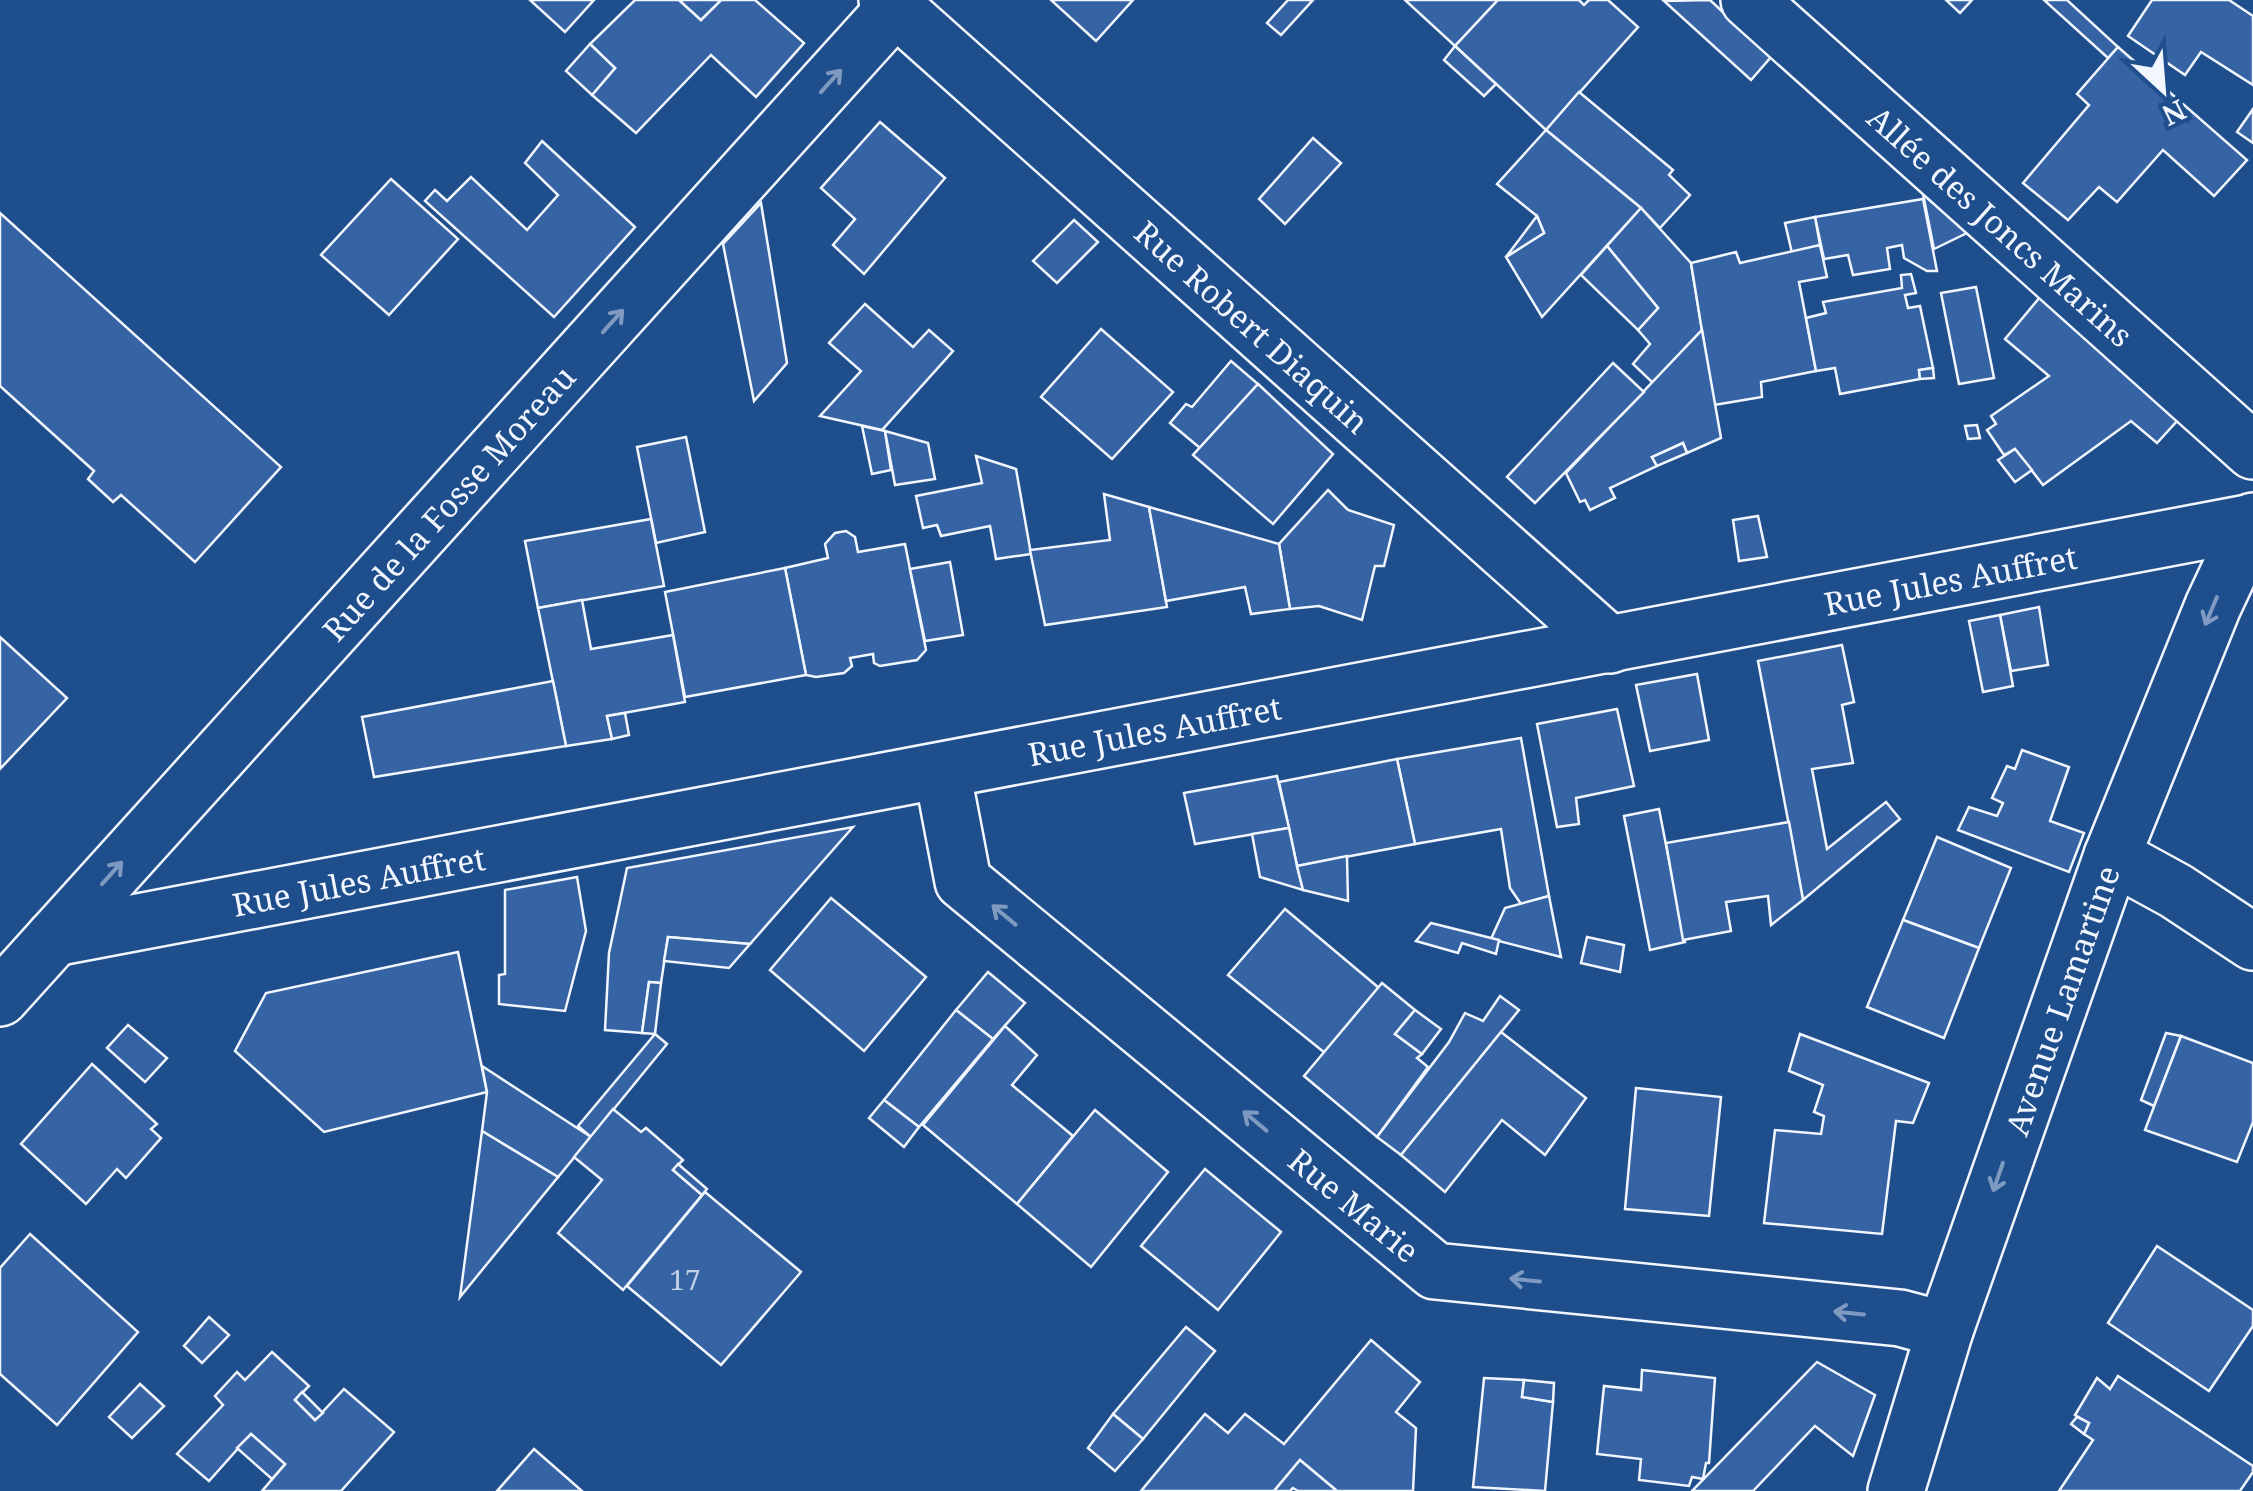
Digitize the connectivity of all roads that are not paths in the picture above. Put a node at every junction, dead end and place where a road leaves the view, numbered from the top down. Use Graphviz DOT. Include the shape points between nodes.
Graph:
graph roads {
  1 [pos="1748,0"];
  2 [pos="892,4"];
  3 [pos="2253,450"];
  4 [pos="2253,522"];
  5 [pos="1610,645"];
  6 [pos="942,771"];
  7 [pos="2112,856"];
  8 [pos="54,938"];
  9 [pos="2253,942"];
  10 [pos="0,998"];
  11 [pos="1944,1330"];
  12 [pos="1896,1491"];
  1 -- 3 [label="street, Allée des Joncs Marins"];
  2 -- 5 [label="street, Rue Robert Diaquin"];
  8 -- 2 [label="street, Rue de la Fosse Moreau, one-way"];
  4 -- 5 [label="street, Rue Jules Auffret"];
  4 -- 7 [label="street, Avenue Lamartine, one-way" via="2212,606"];
  5 -- 6 [label="street, Rue Jules Auffret"];
  6 -- 8 [label="street, Rue Jules Auffret"];
  11 -- 6 [label="street, Rue Marie, one-way" via="1900,1318 1435,1271 963,881"];
  7 -- 9 [label="street"];
  7 -- 11 [label="street, Avenue Lamartine, one-way"];
  8 -- 10 [label="street, Rue de la Fosse Moreau"];
  11 -- 12 [label="street, Avenue Lamartine"];
}
